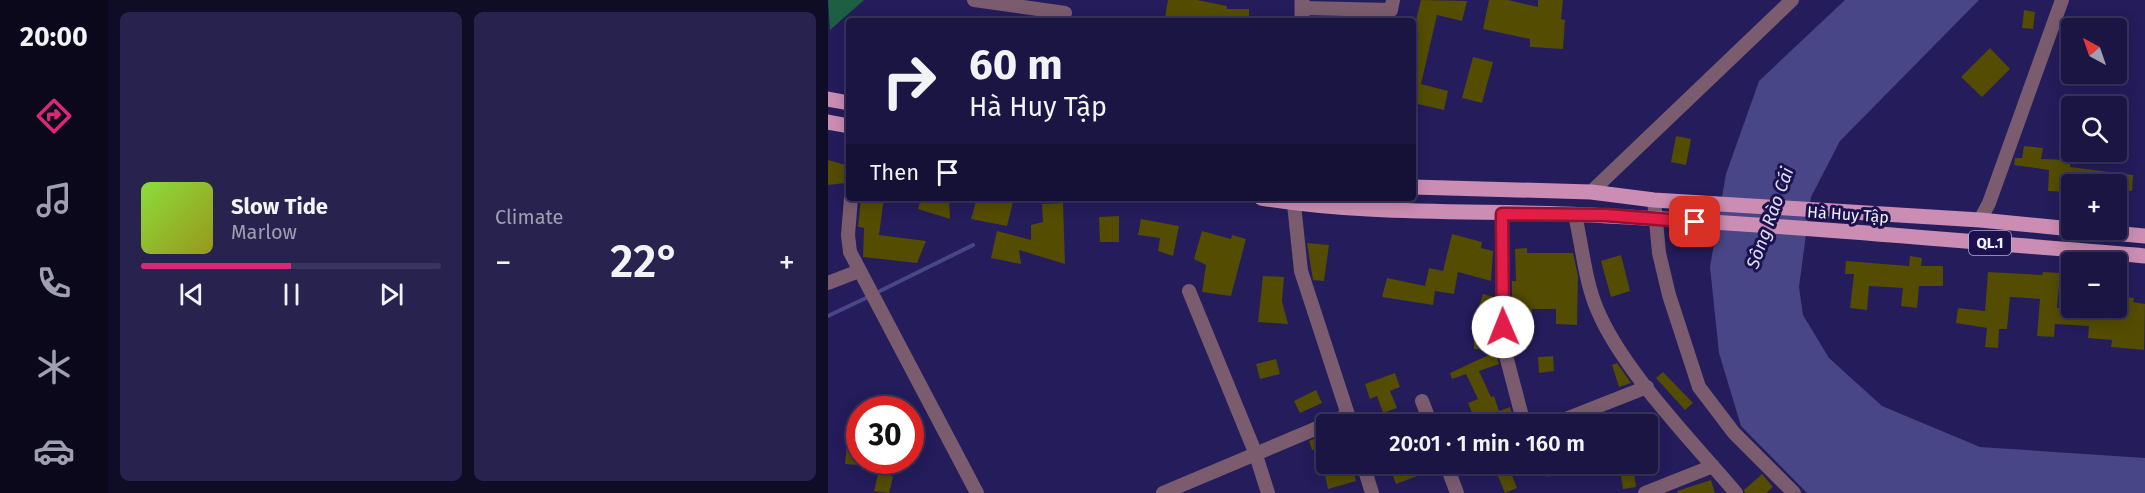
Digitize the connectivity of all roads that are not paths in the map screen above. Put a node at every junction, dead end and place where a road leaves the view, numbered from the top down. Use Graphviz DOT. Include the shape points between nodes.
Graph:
graph roads {
  1 [pos="974,0"];
  2 [pos="1394,0"];
  3 [pos="1792,0"];
  4 [pos="2062,0"];
  5 [pos="1302,10"];
  6 [pos="1065,11"];
  7 [pos="828,99"];
  8 [pos="846,102"];
  9 [pos="828,122"];
  10 [pos="846,125"];
  11 [pos="1416,187"];
  12 [pos="1591,192"];
  13 [pos="1654,200"];
  14 [pos="851,201"];
  15 [pos="1295,201"];
  16 [pos="1502,214"];
  17 [pos="1575,215"];
  18 [pos="1656,219"];
  19 [pos="1980,220"];
  20 [pos="2061,228"];
  21 [pos="2127,234"];
  22 [pos="2145,236"];
  23 [pos="2145,256"];
  24 [pos="859,272"];
  25 [pos="828,282"];
  26 [pos="1189,291"];
  27 [pos="1647,387"];
  28 [pos="1422,401"];
  29 [pos="1348,414"];
  30 [pos="1427,414"];
  31 [pos="1521,414"];
  32 [pos="1578,414"];
  33 [pos="1316,431"];
  34 [pos="1255,452"];
  35 [pos="1713,466"];
  36 [pos="1366,474"];
  37 [pos="1452,474"];
  38 [pos="977,493"];
  39 [pos="1163,493"];
  40 [pos="1268,493"];
  41 [pos="1372,493"];
  42 [pos="1457,493"];
  43 [pos="1645,493"];
  44 [pos="1736,493"];
  45 [pos="1794,493"];
  1 -- 6 [label="street"];
  2 -- 5 [label="street" via="1391,10"];
  3 -- 12 [label="street"];
  4 -- 19 [label="street"];
  7 -- 8 [label="main road"];
  9 -- 10 [label="main road"];
  11 -- 12 [label="main road, Hà Huy Tập / QL.1"];
  12 -- 13 [label="main road, Hà Huy Tập / QL.1"];
  13 -- 18 [label="street"];
  13 -- 19 [label="main road, Hà Huy Tập / QL.1"];
  14 -- 24 [label="street" via="848,244"];
  15 -- 16 [label="main road, Hà Huy Tập / QL.1" via="1354,210"];
  15 -- 29 [label="street" via="1301,271"];
  16 -- 17 [label="main road, Hà Huy Tập / QL.1"];
  16 -- 31 [label="street" via="1503,344"];
  17 -- 18 [label="main road, Hà Huy Tập / QL.1"];
  17 -- 27 [label="street" via="1596,307 1605,327"];
  18 -- 23 [label="main road, Hà Huy Tập / QL.1"];
  18 -- 45 [label="street" via="1669,295 1699,387 1734,433"];
  19 -- 20 [label="main road, Hà Huy Tập / QL.1"];
  21 -- 22 [label="main road"];
  24 -- 25 [label="street"];
  24 -- 38 [label="street"];
  26 -- 34 [label="street"];
  27 -- 32 [label="street"];
  27 -- 35 [label="street"];
  28 -- 30 [label="street"];
  33 -- 34 [label="street"];
  34 -- 39 [label="street"];
  34 -- 40 [label="street"];
  35 -- 43 [label="street"];
  35 -- 44 [label="street"];
  36 -- 41 [label="street"];
  37 -- 42 [label="street"];
}
